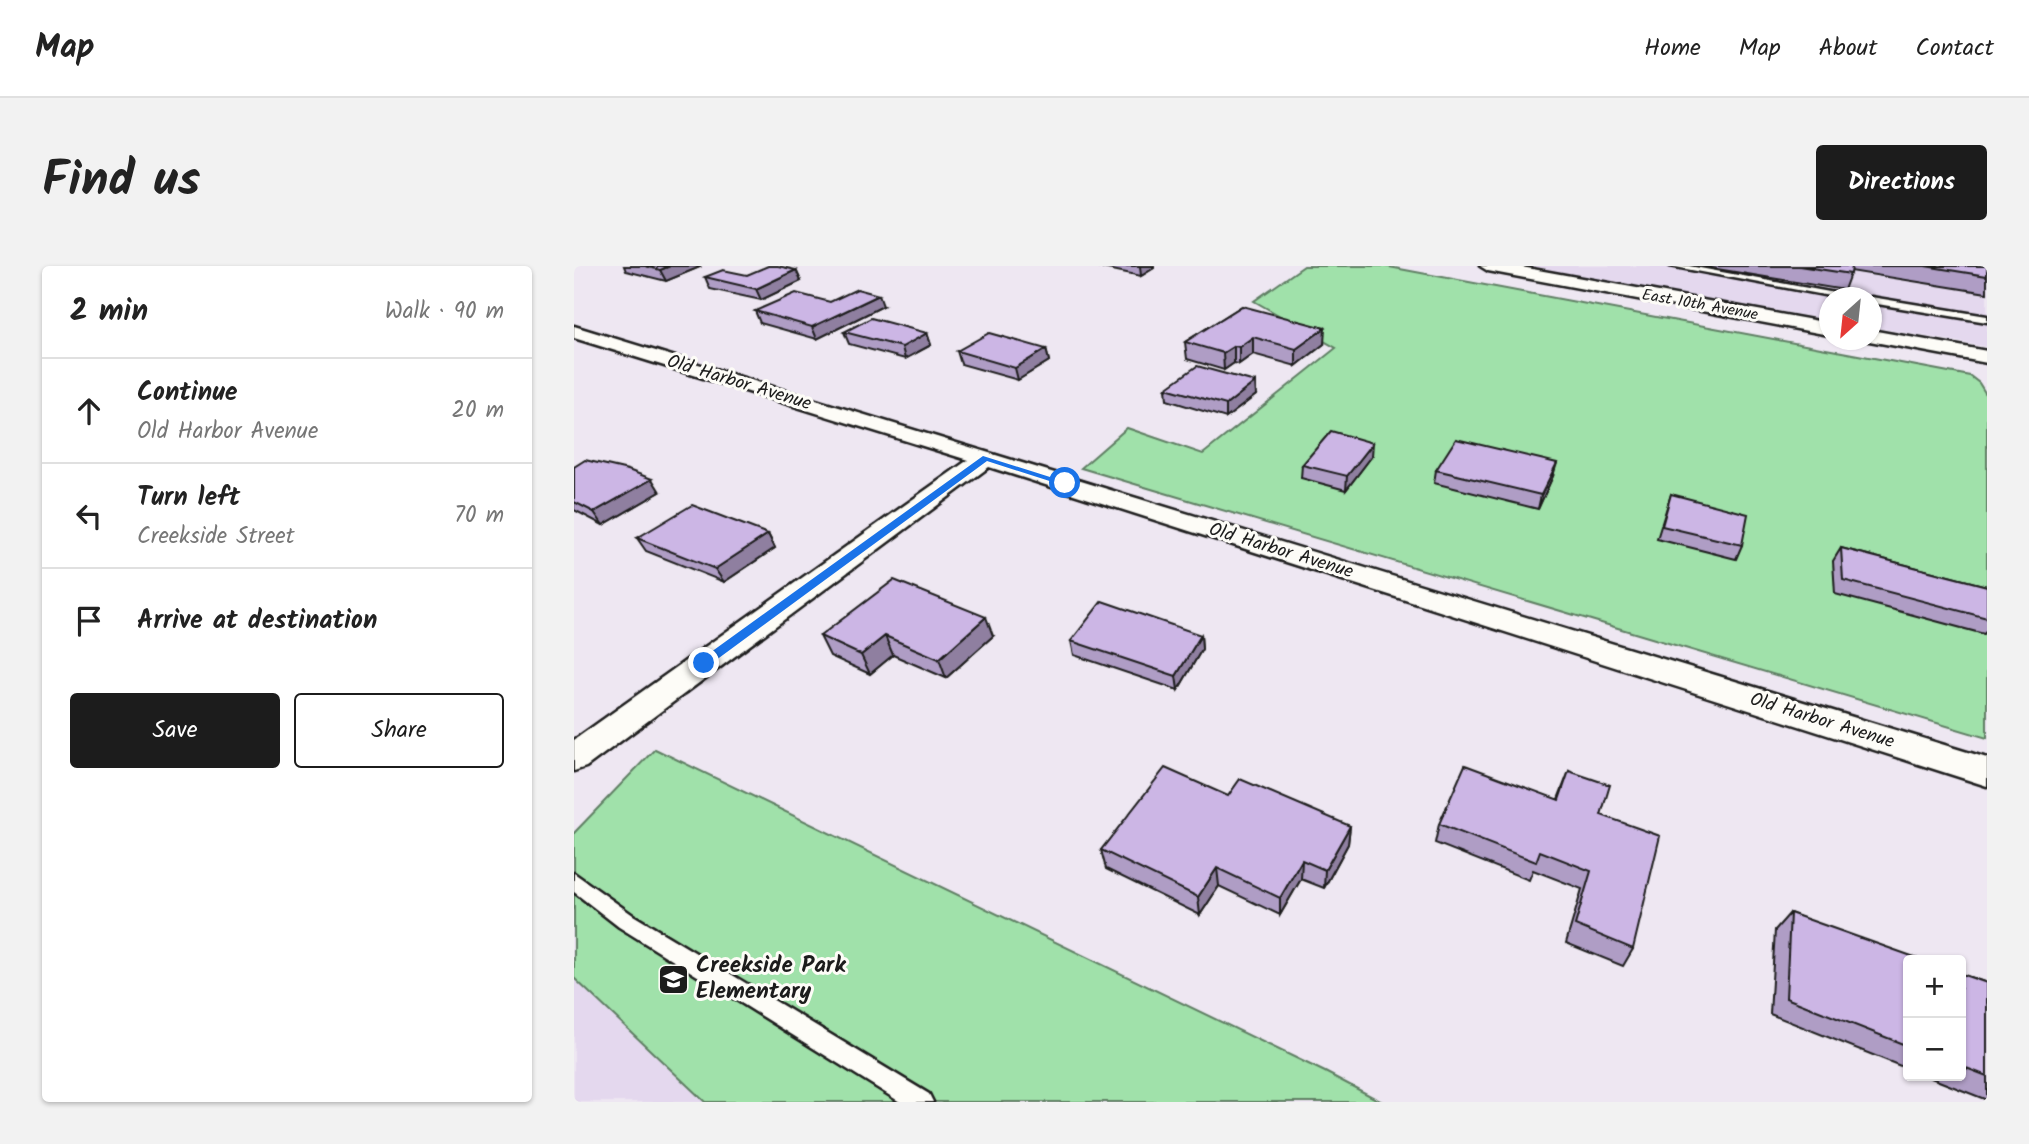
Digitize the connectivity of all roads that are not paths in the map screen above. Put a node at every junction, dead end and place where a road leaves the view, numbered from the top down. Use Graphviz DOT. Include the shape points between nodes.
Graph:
graph roads {
  1 [pos="1488,266"];
  2 [pos="1674,266"];
  3 [pos="1819,291"];
  4 [pos="1882,302"];
  5 [pos="1987,319"];
  6 [pos="1819,327"];
  7 [pos="574,332"];
  8 [pos="1882,338"];
  9 [pos="1987,357"];
  10 [pos="986,458"];
  11 [pos="574,758"];
  12 [pos="1987,772"];
  13 [pos="574,881"];
  14 [pos="921,1102"];
  1 -- 6 [label="street, East 10th Avenue"];
  2 -- 3 [label="lane"];
  4 -- 5 [label="lane"];
  7 -- 10 [label="street, Old Harbor Avenue"];
  8 -- 9 [label="street"];
  10 -- 11 [label="street"];
  10 -- 12 [label="street, Old Harbor Avenue"];
  13 -- 14 [label="lane" via="626,921"];
}
